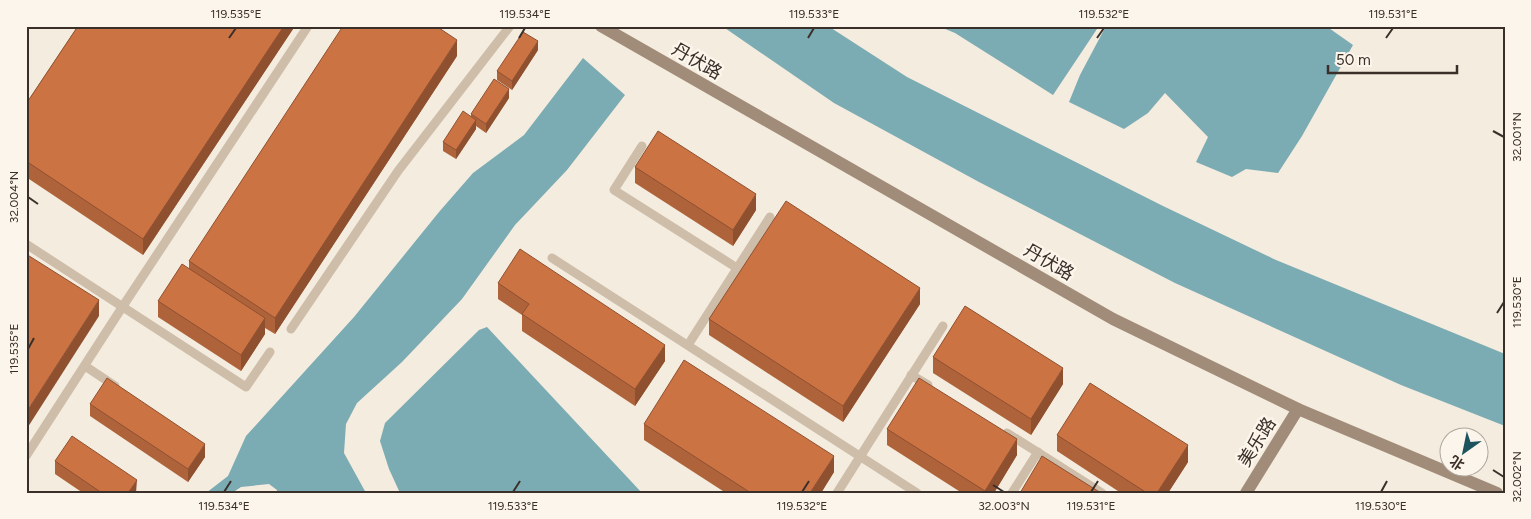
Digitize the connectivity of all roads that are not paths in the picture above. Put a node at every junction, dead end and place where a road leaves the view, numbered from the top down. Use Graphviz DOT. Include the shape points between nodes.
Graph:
graph roads {
  1 [pos="308,26"];
  2 [pos="510,26"];
  3 [pos="601,26"];
  4 [pos="642,146"];
  5 [pos="770,217"];
  6 [pos="26,244"];
  7 [pos="552,258"];
  8 [pos="737,268"];
  9 [pos="123,306"];
  10 [pos="943,326"];
  11 [pos="291,329"];
  12 [pos="688,345"];
  13 [pos="270,352"];
  14 [pos="85,366"];
  15 [pos="911,374"];
  16 [pos="936,390"];
  17 [pos="126,392"];
  18 [pos="1298,409"];
  19 [pos="996,426"];
  20 [pos="1038,452"];
  21 [pos="26,456"];
  22 [pos="860,457"];
  23 [pos="837,493"];
  24 [pos="917,493"];
  25 [pos="1012,493"];
  26 [pos="1102,493"];
  27 [pos="1246,493"];
  28 [pos="1497,493"];
  1 -- 9 [label="lane"];
  2 -- 11 [label="lane" via="398,171"];
  3 -- 18 [label="main road, 丹伏路" via="1113,319"];
  4 -- 8 [label="lane" via="614,190"];
  5 -- 8 [label="lane"];
  6 -- 9 [label="lane"];
  7 -- 12 [label="lane"];
  8 -- 12 [label="lane"];
  9 -- 13 [label="lane" via="246,386"];
  9 -- 14 [label="lane"];
  10 -- 15 [label="lane"];
  12 -- 22 [label="lane"];
  14 -- 17 [label="lane"];
  14 -- 21 [label="lane"];
  15 -- 16 [label="lane"];
  15 -- 22 [label="lane"];
  18 -- 27 [label="main road, 美乐路"];
  18 -- 28 [label="main road, 丹伏路"];
  19 -- 20 [label="lane"];
  20 -- 25 [label="lane"];
  20 -- 26 [label="lane"];
  22 -- 23 [label="lane"];
  22 -- 24 [label="lane"];
}
